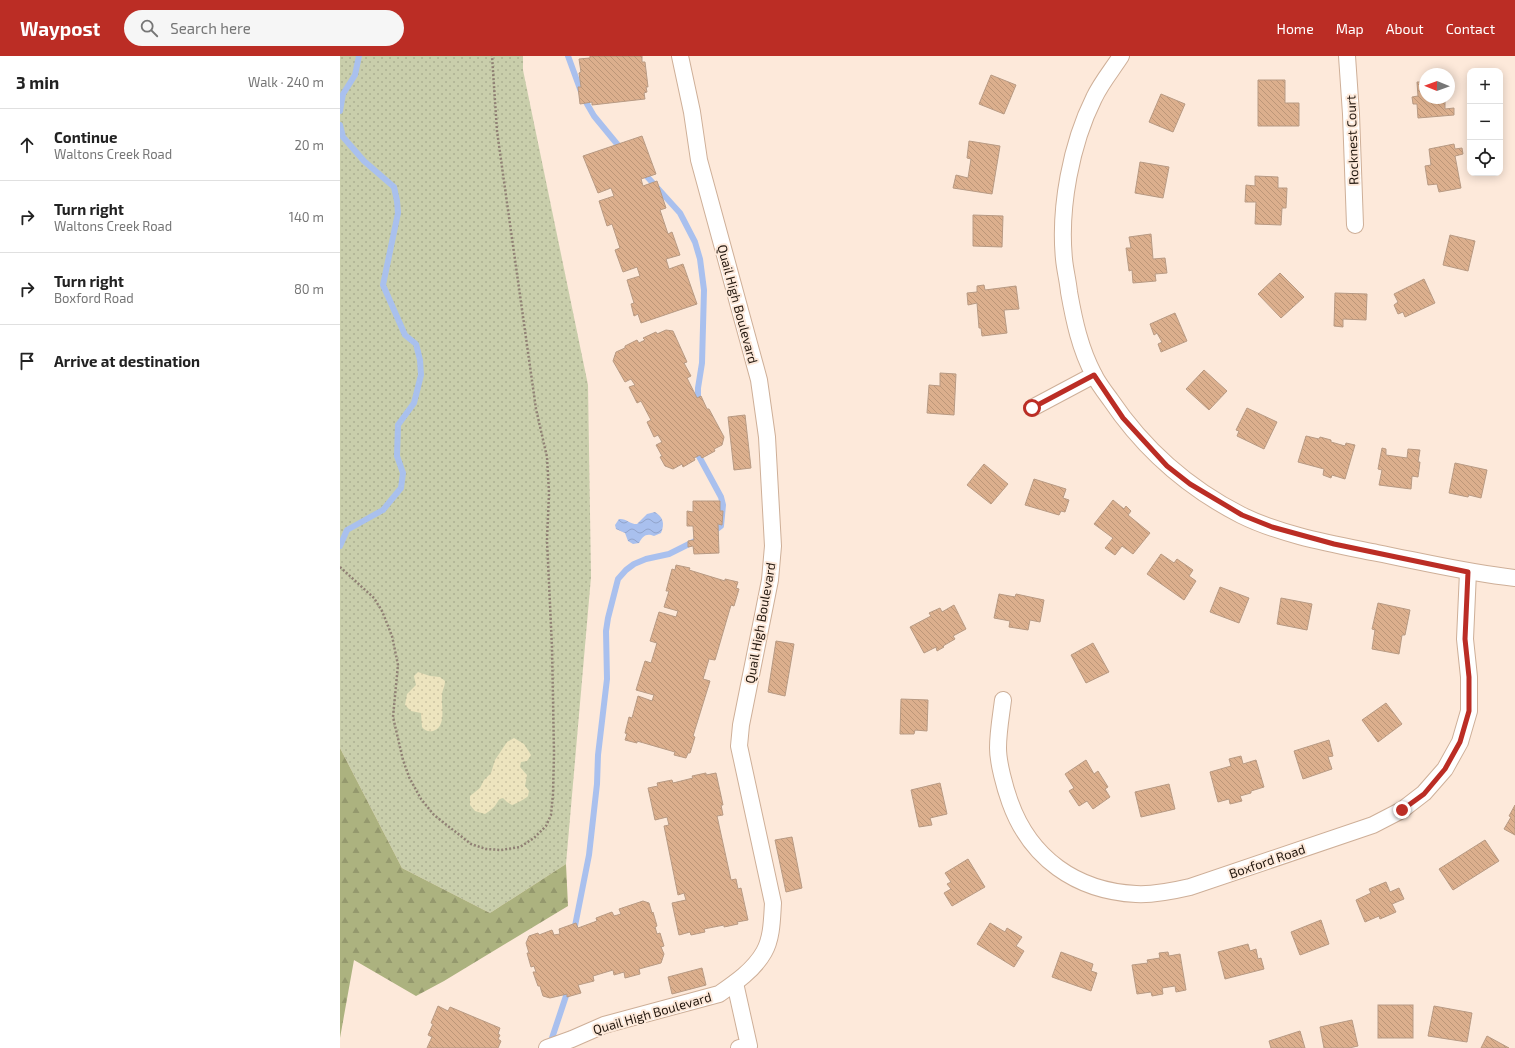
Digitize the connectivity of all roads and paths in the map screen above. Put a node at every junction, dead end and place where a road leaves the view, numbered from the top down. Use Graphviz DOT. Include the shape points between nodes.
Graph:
graph roads {
  1 [pos="492,56"];
  2 [pos="680,56"];
  3 [pos="1121,56"];
  4 [pos="1347,56"];
  5 [pos="1354,225"];
  6 [pos="1094,375"];
  7 [pos="1032,408"];
  8 [pos="340,567"];
  9 [pos="1468,572"];
  10 [pos="1515,578"];
  11 [pos="1003,700"];
  12 [pos="735,983"];
  13 [pos="574,1044"];
  14 [pos="547,1048"];
  15 [pos="739,1048"];
  1 -- 8 [label="path" via="497,131 536,409 547,457 549,493 547,540 552,647 553,794 546,826 534,838 520,847 501,850 471,844 434,815 421,799 409,778 393,717 398,665 392,636 374,598"];
  2 -- 12 [label="street, Quail High Boulevard" via="699,160 759,380 768,437 773,546 770,580 741,724 740,746 773,903 771,928 765,951 756,964"];
  3 -- 6 [label="street" via="1094,97 1083,124 1068,182 1064,220 1064,258 1073,313 1080,341"];
  4 -- 5 [label="street, Rocknest Court"];
  6 -- 7 [label="street"];
  6 -- 9 [label="street" via="1123,418 1167,466 1190,484 1242,515 1279,529 1334,544"];
  9 -- 10 [label="street"];
  9 -- 11 [label="street, Boxford Road" via="1465,639 1469,711 1460,742 1445,769 1424,794 1402,810 1373,825 1190,887 1138,894 1104,890 1080,882 1065,873 1038,850 1016,819 1006,789 998,749"];
  12 -- 13 [label="street, Quail High Boulevard" via="719,994 604,1025"];
  12 -- 15 [label="street" via="749,1046"];
  13 -- 14 [label="street, Quail High Boulevard"];
}
